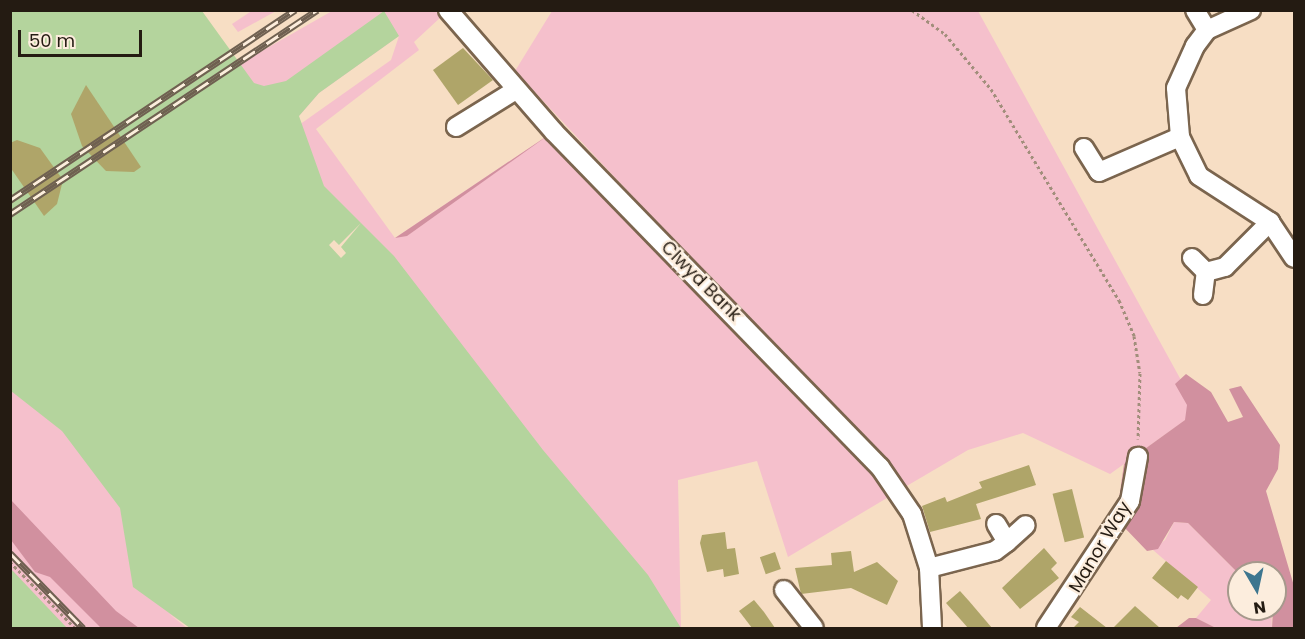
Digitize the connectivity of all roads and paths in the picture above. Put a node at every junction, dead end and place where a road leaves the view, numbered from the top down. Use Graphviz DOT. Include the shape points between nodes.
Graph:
graph roads {
  1 [pos="448,10"];
  2 [pos="912,10"];
  3 [pos="1195,10"];
  4 [pos="1251,10"];
  5 [pos="1207,30"];
  6 [pos="516,90"];
  7 [pos="456,127"];
  8 [pos="1180,137"];
  9 [pos="1084,148"];
  10 [pos="1270,222"];
  11 [pos="1192,258"];
  12 [pos="1294,258"];
  13 [pos="1206,272"];
  14 [pos="1203,296"];
  15 [pos="1138,457"];
  16 [pos="996,524"];
  17 [pos="1026,525"];
  18 [pos="1007,542"];
  19 [pos="10,562"];
  20 [pos="929,568"];
  21 [pos="784,590"];
  22 [pos="75,628"];
  23 [pos="814,628"];
  24 [pos="932,628"];
  25 [pos="1046,628"];
  1 -- 6 [label="street, Clwyd Bank"];
  2 -- 15 [label="path" via="945,34 991,88 1119,300 1134,336 1140,373"];
  3 -- 5 [label="street"];
  4 -- 5 [label="street"];
  5 -- 8 [label="street" via="1176,88"];
  6 -- 7 [label="street"];
  6 -- 20 [label="street, Clwyd Bank" via="880,467 912,514"];
  8 -- 9 [label="street" via="1091,175"];
  8 -- 10 [label="street" via="1204,180"];
  10 -- 12 [label="street"];
  10 -- 13 [label="street" via="1225,267"];
  11 -- 13 [label="street"];
  13 -- 14 [label="street"];
  15 -- 25 [label="street, Manor Way" via="1130,501"];
  16 -- 18 [label="street"];
  17 -- 18 [label="street"];
  18 -- 20 [label="street" via="978,558"];
  19 -- 22 [label="path"];
  20 -- 24 [label="street, Clwyd Bank"];
  21 -- 23 [label="street"];
}
